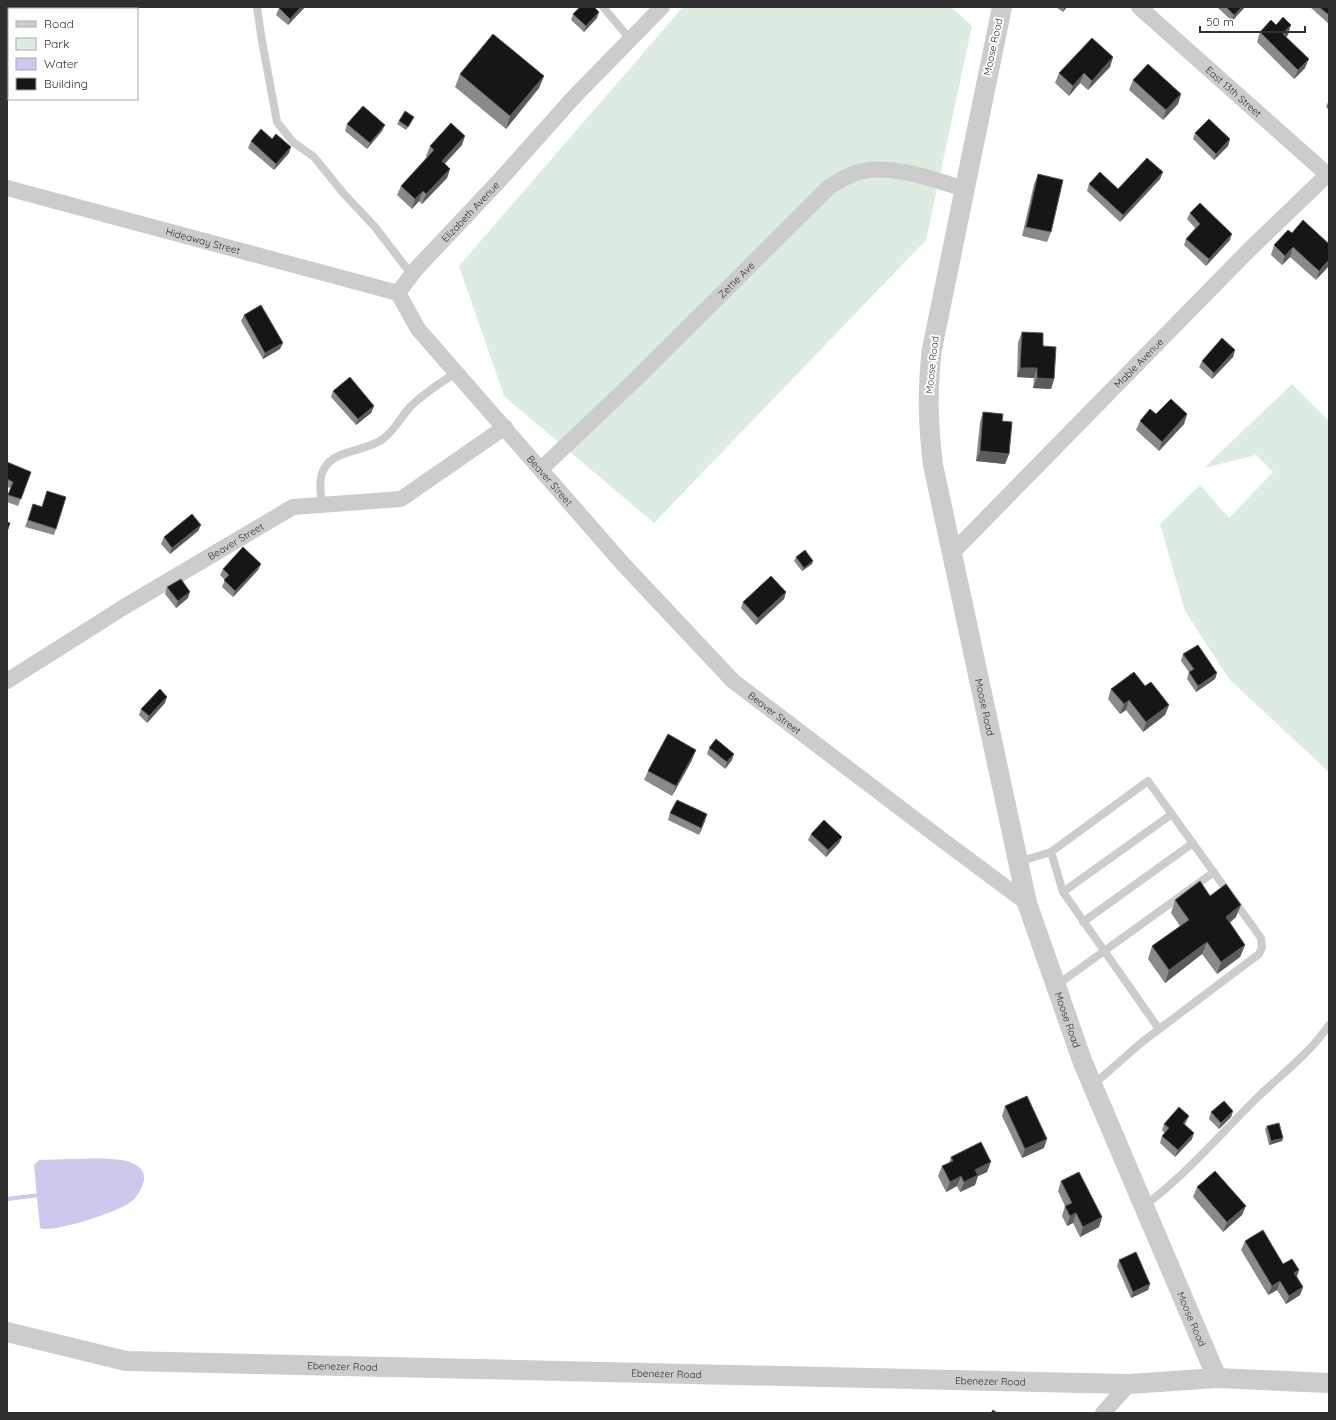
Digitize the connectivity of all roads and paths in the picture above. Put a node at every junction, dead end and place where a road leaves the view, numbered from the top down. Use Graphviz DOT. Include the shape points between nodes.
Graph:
graph roads {
  1 [pos="257,7"];
  2 [pos="603,7"];
  3 [pos="662,7"];
  4 [pos="1002,7"];
  5 [pos="1139,7"];
  6 [pos="630,39"];
  7 [pos="1328,174"];
  8 [pos="7,188"];
  9 [pos="964,188"];
  10 [pos="411,274"];
  11 [pos="398,293"];
  12 [pos="456,372"];
  13 [pos="505,427"];
  14 [pos="541,469"];
  15 [pos="322,505"];
  16 [pos="951,554"];
  17 [pos="7,681"];
  18 [pos="1172,814"];
  19 [pos="1193,844"];
  20 [pos="1051,852"];
  21 [pos="1018,862"];
  22 [pos="1214,872"];
  23 [pos="1063,892"];
  24 [pos="1027,903"];
  25 [pos="1082,922"];
  26 [pos="1104,952"];
  27 [pos="1056,985"];
  28 [pos="1329,1025"];
  29 [pos="1159,1029"];
  30 [pos="1092,1085"];
  31 [pos="1144,1206"];
  32 [pos="7,1332"];
  33 [pos="1217,1378"];
  34 [pos="1329,1383"];
  35 [pos="1129,1384"];
  36 [pos="1103,1413"];
  1 -- 10 [label="lane" via="277,122 293,142 314,157 375,227"];
  2 -- 6 [label="lane"];
  3 -- 6 [label="street, Elizabeth Avenue"];
  4 -- 9 [label="street, Moose Road"];
  5 -- 7 [label="street, East 13th Street"];
  6 -- 10 [label="street, Elizabeth Avenue"];
  7 -- 16 [label="street, Mable Avenue" via="1238,261"];
  8 -- 11 [label="street, Hideaway Street"];
  9 -- 14 [label="street, Zettie Ave" via="923,176 879,169 854,174 829,187 635,380"];
  9 -- 16 [label="street, Moose Road" via="932,349 928,388 933,465"];
  10 -- 11 [label="street, Elizabeth Avenue"];
  11 -- 12 [label="street" via="418,329"];
  12 -- 13 [label="street"];
  12 -- 15 [label="lane" via="422,395 383,439 332,460 324,469 320,485"];
  13 -- 14 [label="street, Beaver Street"];
  13 -- 15 [label="street, Beaver Street" via="401,499"];
  14 -- 24 [label="street, Beaver Street" via="623,564 733,681"];
  15 -- 17 [label="street, Beaver Street" via="293,507 124,607"];
  16 -- 21 [label="street, Moose Road"];
  18 -- 19 [label="lane"];
  18 -- 20 [label="lane" via="1148,782"];
  18 -- 23 [label="lane"];
  19 -- 22 [label="lane"];
  19 -- 25 [label="lane"];
  20 -- 21 [label="lane"];
  20 -- 23 [label="lane"];
  21 -- 24 [label="street, Moose Road"];
  22 -- 26 [label="lane"];
  22 -- 29 [label="lane" via="1261,938 1262,947 1259,954"];
  23 -- 25 [label="lane"];
  24 -- 27 [label="street, Moose Road"];
  25 -- 26 [label="lane"];
  26 -- 27 [label="lane"];
  26 -- 29 [label="lane"];
  27 -- 30 [label="street, Moose Road"];
  28 -- 31 [label="lane" via="1318,1041 1258,1096 1187,1169"];
  29 -- 30 [label="lane"];
  30 -- 31 [label="street, Moose Road"];
  31 -- 33 [label="street, Moose Road"];
  32 -- 35 [label="street, Ebenezer Road" via="126,1361"];
  33 -- 34 [label="street, Ebenezer Road"];
  33 -- 35 [label="street, Ebenezer Road"];
  35 -- 36 [label="street"];
}
